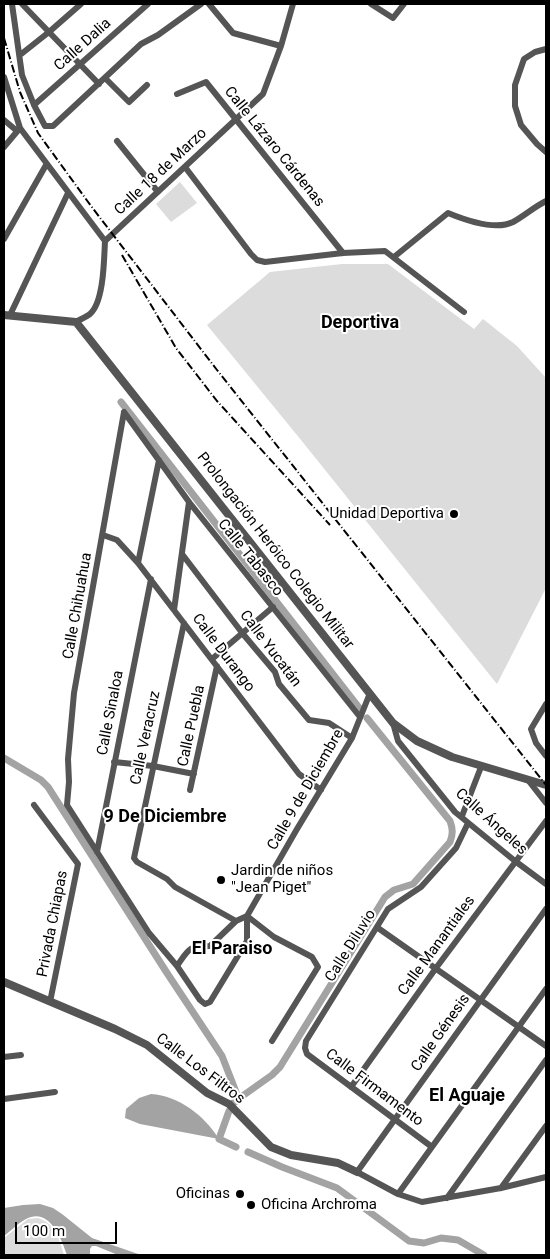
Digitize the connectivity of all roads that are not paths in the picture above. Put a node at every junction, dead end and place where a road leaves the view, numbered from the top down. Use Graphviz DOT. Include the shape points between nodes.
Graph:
graph roads {
  1 [pos="23,4"];
  2 [pos="81,4"];
  3 [pos="148,4"];
  4 [pos="201,4"];
  5 [pos="209,4"];
  6 [pos="293,4"];
  7 [pos="371,4"];
  8 [pos="404,4"];
  9 [pos="13,6"];
  10 [pos="49,32"];
  11 [pos="281,46"];
  12 [pos="546,49"];
  13 [pos="20,56"];
  14 [pos="80,64"];
  15 [pos="4,77"];
  16 [pos="105,78"];
  17 [pos="99,84"];
  18 [pos="147,85"];
  19 [pos="177,94"];
  20 [pos="34,106"];
  21 [pos="235,119"];
  22 [pos="4,120"];
  23 [pos="18,130"];
  24 [pos="117,141"];
  25 [pos="4,147"];
  26 [pos="546,152"];
  27 [pos="46,165"];
  28 [pos="185,167"];
  29 [pos="158,192"];
  30 [pos="68,193"];
  31 [pos="546,201"];
  32 [pos="4,239"];
  33 [pos="104,241"];
  34 [pos="343,253"];
  35 [pos="394,257"];
  36 [pos="464,312"];
  37 [pos="7,315"];
  38 [pos="76,322"];
  39 [pos="124,412"];
  40 [pos="159,460"];
  41 [pos="189,502"];
  42 [pos="103,535"];
  43 [pos="182,554"];
  44 [pos="138,563"];
  45 [pos="151,579"];
  46 [pos="273,607"];
  47 [pos="174,610"];
  48 [pos="184,623"];
  49 [pos="243,634"];
  50 [pos="212,660"];
  51 [pos="217,666"];
  52 [pos="370,693"];
  53 [pos="546,704"];
  54 [pos="360,717"];
  55 [pos="393,723"];
  56 [pos="352,738"];
  57 [pos="546,756"];
  58 [pos="114,762"];
  59 [pos="153,766"];
  60 [pos="481,767"];
  61 [pos="194,774"];
  62 [pos="528,780"];
  63 [pos="546,785"];
  64 [pos="190,790"];
  65 [pos="321,790"];
  66 [pos="546,803"];
  67 [pos="34,805"];
  68 [pos="462,816"];
  69 [pos="546,821"];
  70 [pos="468,823"];
  71 [pos="97,852"];
  72 [pos="515,861"];
  73 [pos="546,884"];
  74 [pos="546,909"];
  75 [pos="247,916"];
  76 [pos="236,921"];
  77 [pos="378,928"];
  78 [pos="177,966"];
  79 [pos="436,968"];
  80 [pos="4,982"];
  81 [pos="546,989"];
  82 [pos="480,999"];
  83 [pos="50,1002"];
  84 [pos="519,1026"];
  85 [pos="272,1041"];
  86 [pos="546,1046"];
  87 [pos="305,1048"];
  88 [pos="21,1055"];
  89 [pos="4,1057"];
  90 [pos="546,1060"];
  91 [pos="351,1087"];
  92 [pos="54,1092"];
  93 [pos="4,1099"];
  94 [pos="395,1119"];
  95 [pos="546,1126"];
  96 [pos="432,1147"];
  97 [pos="357,1172"];
  98 [pos="546,1178"];
  99 [pos="501,1188"];
  100 [pos="398,1194"];
  101 [pos="447,1198"];
  1 -- 9 [label="street"];
  1 -- 10 [label="street"];
  2 -- 10 [label="street"];
  3 -- 14 [label="street, Calle Dalia"];
  4 -- 16 [label="street" via="141,44"];
  5 -- 11 [label="street" via="233,33"];
  6 -- 11 [label="street, Calle 18 de Marzo"];
  7 -- 8 [label="street" via="393,18"];
  9 -- 13 [label="street"];
  10 -- 13 [label="street"];
  10 -- 14 [label="street"];
  11 -- 21 [label="street, Calle 18 de Marzo" via="264,94"];
  12 -- 26 [label="street" via="524,59 515,85 515,106 522,125"];
  13 -- 20 [label="street" via="22,75"];
  14 -- 17 [label="street"];
  14 -- 20 [label="street, Calle Dalia"];
  15 -- 23 [label="street"];
  16 -- 17 [label="street"];
  16 -- 18 [label="street" via="130,102"];
  17 -- 20 [label="street" via="53,126 45,126"];
  19 -- 21 [label="street, Calle Lázaro Cárdenas" via="206,82"];
  21 -- 28 [label="street, Calle 18 de Marzo"];
  21 -- 34 [label="street, Calle Lázaro Cárdenas"];
  22 -- 23 [label="street"];
  23 -- 25 [label="street"];
  23 -- 27 [label="street"];
  24 -- 29 [label="street"];
  27 -- 30 [label="street"];
  27 -- 32 [label="street"];
  28 -- 29 [label="street, Calle 18 de Marzo"];
  28 -- 34 [label="street" via="257,260 265,262"];
  29 -- 33 [label="street, Calle 18 de Marzo"];
  30 -- 33 [label="street"];
  30 -- 37 [label="street"];
  31 -- 35 [label="street" via="511,224 468,222 448,213"];
  33 -- 38 [label="street" via="99,296 91,313"];
  34 -- 35 [label="street" via="384,251"];
  35 -- 36 [label="street"];
  37 -- 38 [label="street"];
  38 -- 52 [label="street, Prolongación Heróico Colegio Militar"];
  39 -- 40 [label="street, Calle Tabasco"];
  39 -- 42 [label="street, Calle Chihuahua"];
  40 -- 41 [label="street, Calle Tabasco"];
  40 -- 44 [label="street"];
  41 -- 43 [label="street"];
  41 -- 46 [label="street, Calle Tabasco"];
  42 -- 44 [label="street, Calle Durango" via="116,540"];
  42 -- 71 [label="street, Calle Chihuahua" via="74,693 67,805"];
  43 -- 47 [label="street"];
  43 -- 49 [label="street, Calle Yucatán"];
  44 -- 45 [label="street, Calle Durango"];
  45 -- 47 [label="street, Calle Durango"];
  45 -- 58 [label="street, Calle Sinaloa"];
  46 -- 49 [label="street"];
  46 -- 54 [label="street, Calle Tabasco"];
  47 -- 48 [label="street, Calle Durango"];
  48 -- 50 [label="street, Calle Durango"];
  48 -- 59 [label="street, Calle Veracruz"];
  49 -- 50 [label="street"];
  49 -- 56 [label="street, Calle Yucatán" via="309,720 329,724"];
  50 -- 51 [label="street, Calle Durango"];
  51 -- 61 [label="street, Calle Puebla"];
  51 -- 65 [label="street, Calle Durango" via="299,774"];
  52 -- 54 [label="street"];
  52 -- 55 [label="street, Prolongación Heróico Colegio Militar"];
  53 -- 57 [label="street" via="531,729"];
  54 -- 56 [label="street, Calle 9 de Diciembre"];
  55 -- 60 [label="street, Prolongación Heróico Colegio Militar" via="418,741"];
  55 -- 68 [label="street, Calle Ángeles" via="398,741 455,812"];
  56 -- 65 [label="street, Calle 9 de Diciembre"];
  58 -- 59 [label="street"];
  58 -- 71 [label="street, Calle Sinaloa"];
  59 -- 61 [label="street"];
  59 -- 76 [label="street, Calle Veracruz" via="134,858 175,887"];
  60 -- 62 [label="street, Prolongación Heróico Colegio Militar"];
  60 -- 68 [label="street"];
  61 -- 64 [label="street, Calle Puebla"];
  62 -- 63 [label="street, Prolongación Heróico Colegio Militar"];
  62 -- 66 [label="street"];
  65 -- 75 [label="street, Calle 9 de Diciembre"];
  67 -- 83 [label="street, Privada Chiapas" via="78,864"];
  68 -- 70 [label="street, Calle Ángeles"];
  69 -- 72 [label="street, Calle Manantiales"];
  70 -- 72 [label="street, Calle Ángeles"];
  70 -- 77 [label="street, Calle Diluvio" via="456,848 421,887 388,909"];
  71 -- 78 [label="street" via="149,933"];
  72 -- 73 [label="street, Calle Ángeles"];
  72 -- 79 [label="street, Calle Manantiales"];
  74 -- 82 [label="street, Calle Génesis"];
  75 -- 76 [label="street"];
  75 -- 78 [label="street, Calle 9 de Diciembre" via="247,941 210,1002 205,1004 200,1000"];
  75 -- 85 [label="street" via="274,937 312,957 318,967"];
  76 -- 78 [label="street" via="210,946 188,949"];
  77 -- 79 [label="street"];
  77 -- 87 [label="street, Calle Diluvio" via="306,1041"];
  79 -- 82 [label="street"];
  79 -- 91 [label="street, Calle Manantiales"];
  80 -- 83 [label="street, Calle Los Filtros"];
  81 -- 84 [label="street"];
  82 -- 84 [label="street"];
  82 -- 94 [label="street, Calle Génesis"];
  83 -- 97 [label="street, Calle Los Filtros" via="115,1029 146,1046 207,1093 229,1104 271,1147 291,1155 338,1163"];
  84 -- 86 [label="street"];
  84 -- 96 [label="street"];
  87 -- 91 [label="street, Calle Firmamento" via="307,1054"];
  88 -- 89 [label="street"];
  90 -- 101 [label="street"];
  91 -- 94 [label="street, Calle Firmamento"];
  92 -- 93 [label="street"];
  94 -- 96 [label="street, Calle Firmamento"];
  94 -- 97 [label="street, Calle Génesis"];
  95 -- 99 [label="street"];
  96 -- 100 [label="street"];
  97 -- 100 [label="street, Calle Los Filtros"];
  98 -- 99 [label="street, Calle Los Filtros"];
  99 -- 101 [label="street, Calle Los Filtros"];
  100 -- 101 [label="street, Calle Los Filtros" via="422,1202"];
}
